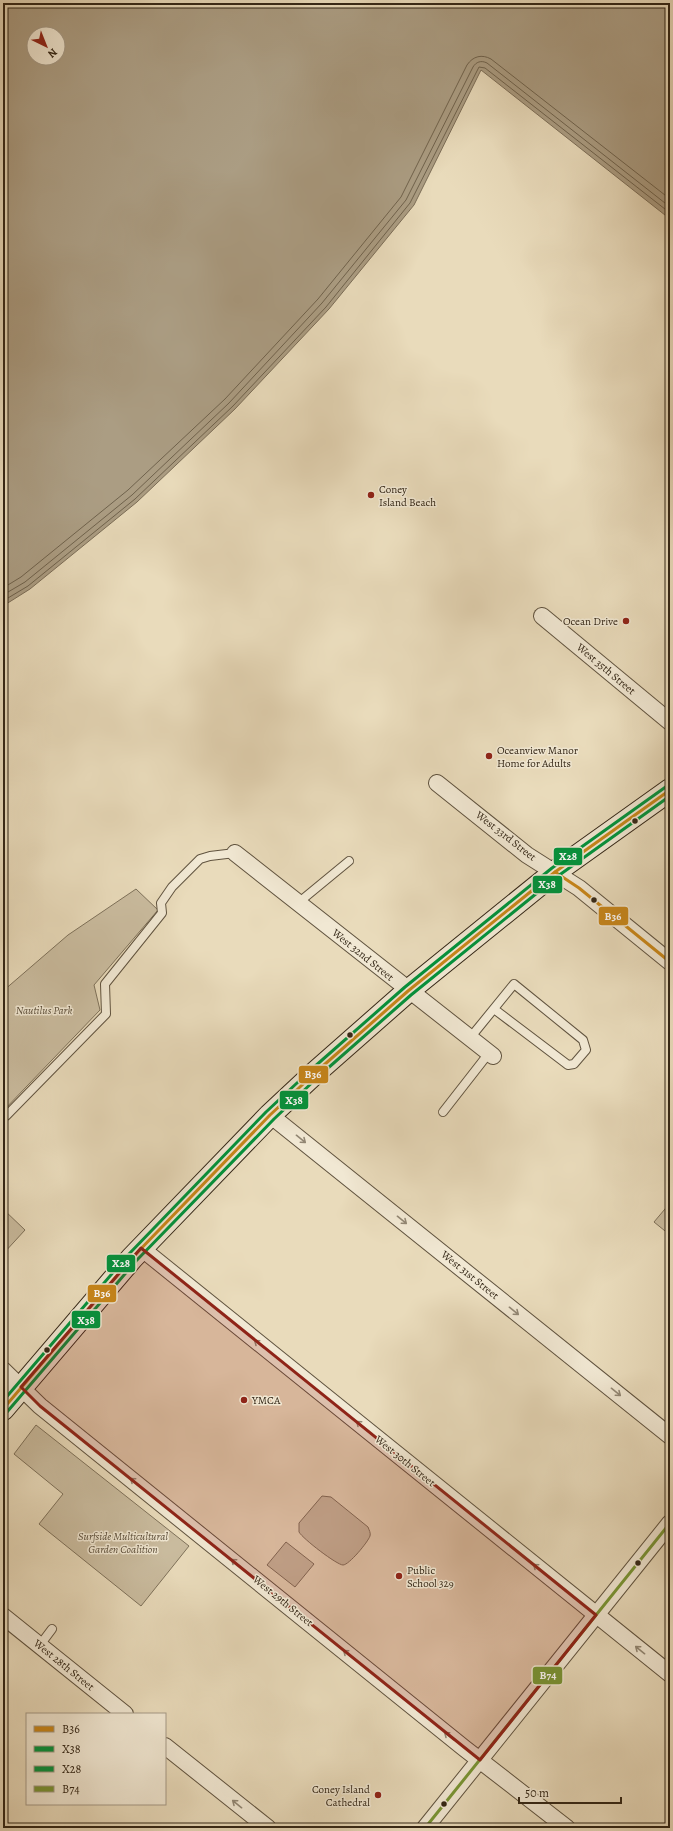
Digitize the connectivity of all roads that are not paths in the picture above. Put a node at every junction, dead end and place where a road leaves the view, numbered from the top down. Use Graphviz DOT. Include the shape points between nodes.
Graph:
graph roads {
  1 [pos="542,616"];
  2 [pos="670,722"];
  3 [pos="437,783"];
  4 [pos="670,790"];
  5 [pos="234,853"];
  6 [pos="349,861"];
  7 [pos="555,872"];
  8 [pos="298,903"];
  9 [pos="670,962"];
  10 [pos="408,991"];
  11 [pos="494,1009"];
  12 [pos="470,1038"];
  13 [pos="491,1055"];
  14 [pos="443,1112"];
  15 [pos="270,1115"];
  16 [pos="3,1117"];
  17 [pos="141,1248"];
  18 [pos="3,1370"];
  19 [pos="20,1387"];
  20 [pos="3,1409"];
  21 [pos="670,1436"];
  22 [pos="670,1523"];
  23 [pos="596,1615"];
  24 [pos="3,1616"];
  25 [pos="52,1629"];
  26 [pos="40,1645"];
  27 [pos="670,1674"];
  28 [pos="124,1713"];
  29 [pos="166,1747"];
  30 [pos="480,1760"];
  31 [pos="268,1828"];
  32 [pos="425,1828"];
  33 [pos="567,1828"];
  1 -- 2 [label="street, West 35th Street"];
  3 -- 7 [label="street, West 33rd Street" via="527,855"];
  4 -- 7 [label="main road"];
  5 -- 8 [label="street, West 32nd Street"];
  5 -- 16 [label="lane" via="200,859 172,887 161,903 162,913 105,984 106,1014"];
  6 -- 8 [label="lane"];
  7 -- 9 [label="street, West 33rd Street" via="579,888"];
  7 -- 10 [label="main road"];
  8 -- 10 [label="street, West 32nd Street"];
  10 -- 12 [label="street, West 32nd Street"];
  10 -- 15 [label="main road"];
  11 -- 11 [label="lane" via="514,984 583,1040 586,1050 574,1064 568,1065"];
  11 -- 12 [label="lane"];
  12 -- 13 [label="street, West 32nd Street"];
  13 -- 14 [label="lane"];
  15 -- 17 [label="main road"];
  15 -- 21 [label="street, West 31st Street, one-way"];
  17 -- 19 [label="main road"];
  23 -- 17 [label="street, West 30th Street, one-way"];
  18 -- 19 [label="street, West 29th Street"];
  19 -- 20 [label="main road"];
  30 -- 19 [label="street, West 29th Street, one-way" via="40,1406"];
  22 -- 23 [label="street"];
  27 -- 23 [label="street, West 30th Street, one-way"];
  23 -- 30 [label="street"];
  24 -- 26 [label="street, West 28th Street"];
  25 -- 26 [label="lane"];
  26 -- 28 [label="street, West 28th Street"];
  31 -- 29 [label="street, one-way"];
  30 -- 32 [label="street"];
  30 -- 33 [label="street, West 29th Street"];
}
